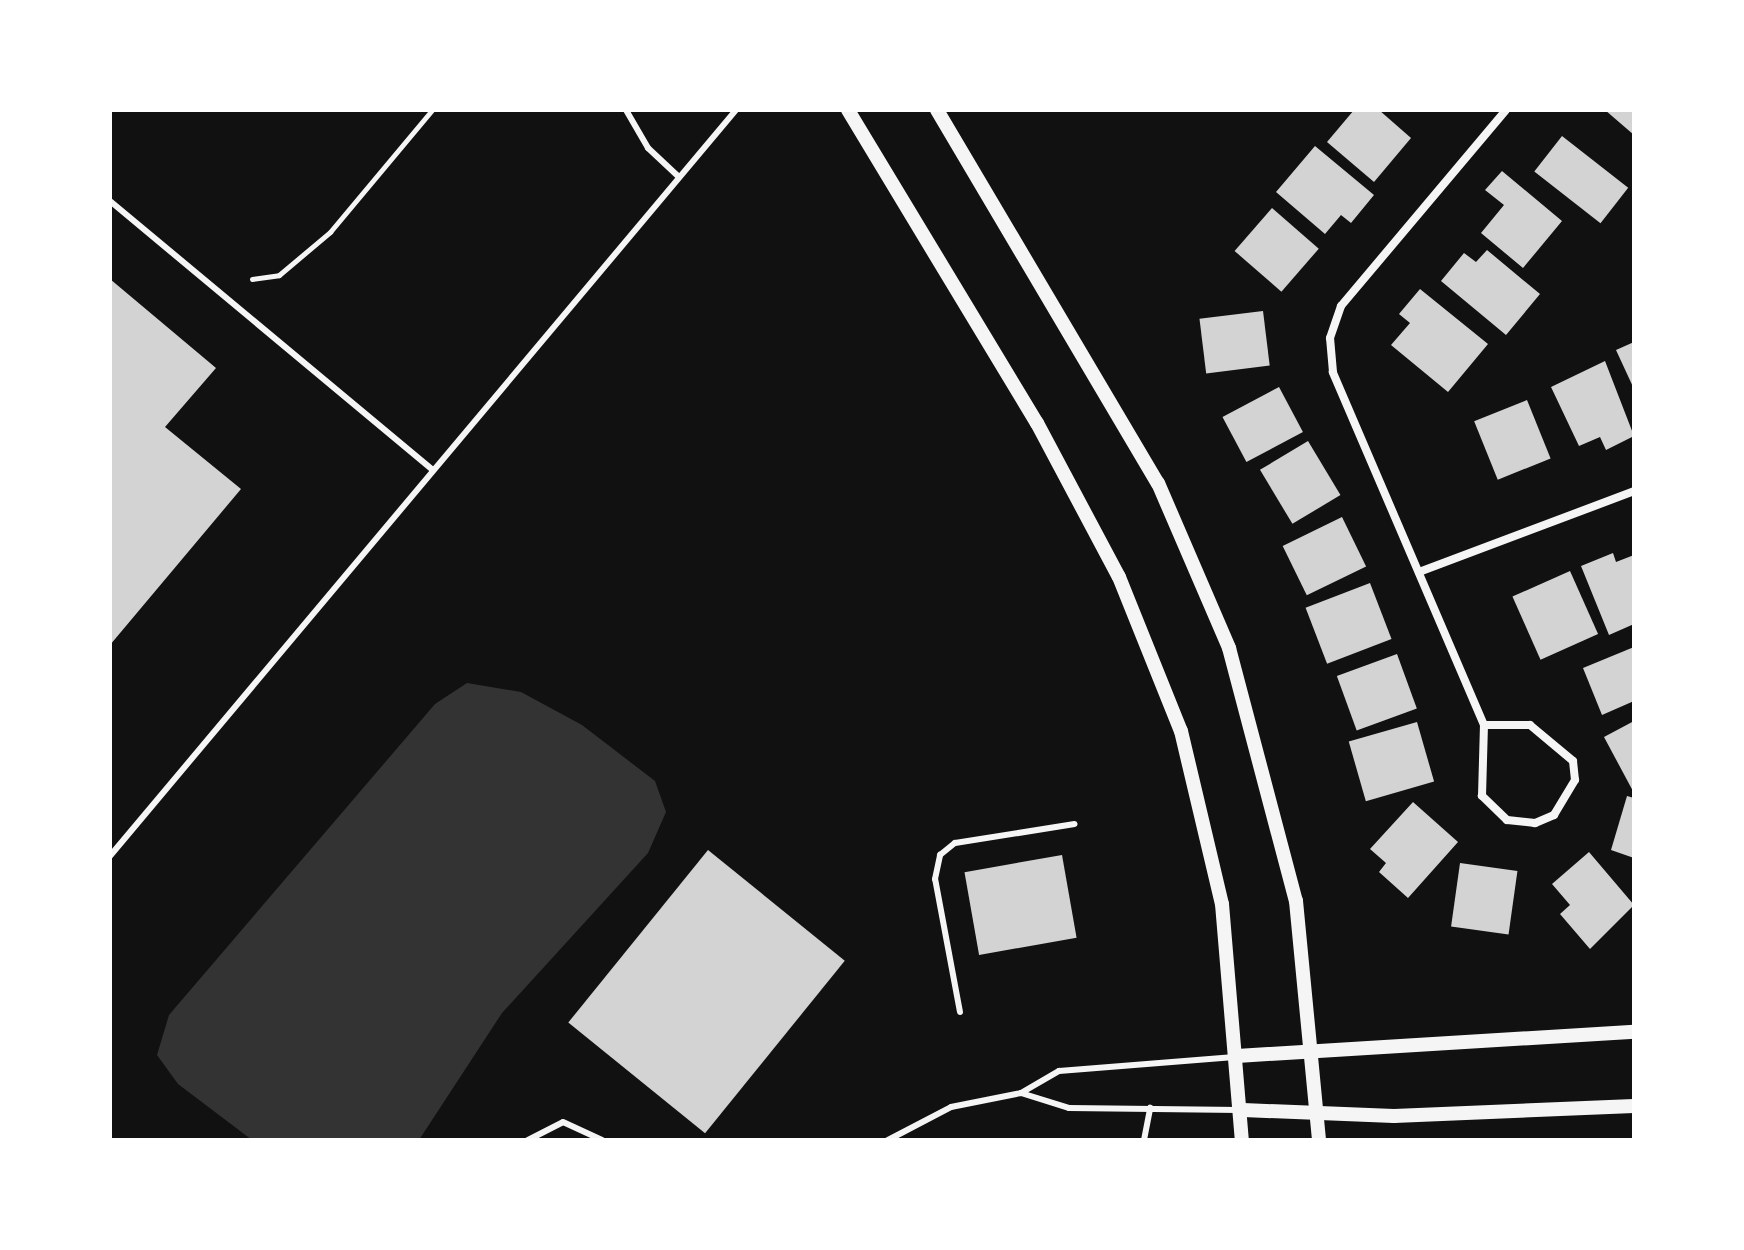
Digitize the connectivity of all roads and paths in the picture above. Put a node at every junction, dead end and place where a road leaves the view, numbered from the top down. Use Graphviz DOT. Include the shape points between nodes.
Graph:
graph roads {
  1 [pos="432,110"];
  2 [pos="626,110"];
  3 [pos="736,110"];
  4 [pos="848,110"];
  5 [pos="937,110"];
  6 [pos="1506,110"];
  7 [pos="679,177"];
  8 [pos="110,201"];
  9 [pos="252,279"];
  10 [pos="433,470"];
  11 [pos="1634,491"];
  12 [pos="1419,572"];
  13 [pos="1484,725"];
  14 [pos="1075,824"];
  15 [pos="110,856"];
  16 [pos="960,1012"];
  17 [pos="1634,1032"];
  18 [pos="1314,1051"];
  19 [pos="1237,1056"];
  20 [pos="1021,1093"];
  21 [pos="1634,1106"];
  22 [pos="1150,1108"];
  23 [pos="1243,1110"];
  24 [pos="1320,1113"];
  25 [pos="528,1140"];
  26 [pos="602,1140"];
  27 [pos="888,1140"];
  28 [pos="1144,1140"];
  29 [pos="1242,1140"];
  30 [pos="1319,1140"];
  1 -- 9 [label="path" via="330,232 279,275"];
  2 -- 7 [label="lane" via="648,148"];
  3 -- 7 [label="lane"];
  4 -- 19 [label="street" via="1037,423 1119,577 1181,731 1222,904"];
  5 -- 18 [label="street" via="1158,483 1229,648 1296,901"];
  6 -- 12 [label="street" via="1341,306 1330,338 1333,372"];
  7 -- 10 [label="lane"];
  8 -- 10 [label="lane"];
  10 -- 15 [label="lane"];
  11 -- 12 [label="street"];
  12 -- 13 [label="street"];
  13 -- 13 [label="street" via="1530,725 1573,761 1575,780 1554,815 1535,823 1507,820 1489,807 1478,769"];
  14 -- 16 [label="lane" via="955,843 940,855 935,879"];
  17 -- 18 [label="street"];
  18 -- 19 [label="street"];
  18 -- 24 [label="street"];
  19 -- 20 [label="lane" via="1059,1071"];
  19 -- 23 [label="street"];
  20 -- 22 [label="lane" via="1069,1108"];
  20 -- 27 [label="lane" via="951,1107"];
  21 -- 24 [label="street"];
  22 -- 23 [label="lane"];
  22 -- 28 [label="lane"];
  23 -- 24 [label="street"];
  23 -- 29 [label="street"];
  24 -- 30 [label="street"];
  25 -- 26 [label="lane" via="563,1122"];
}
